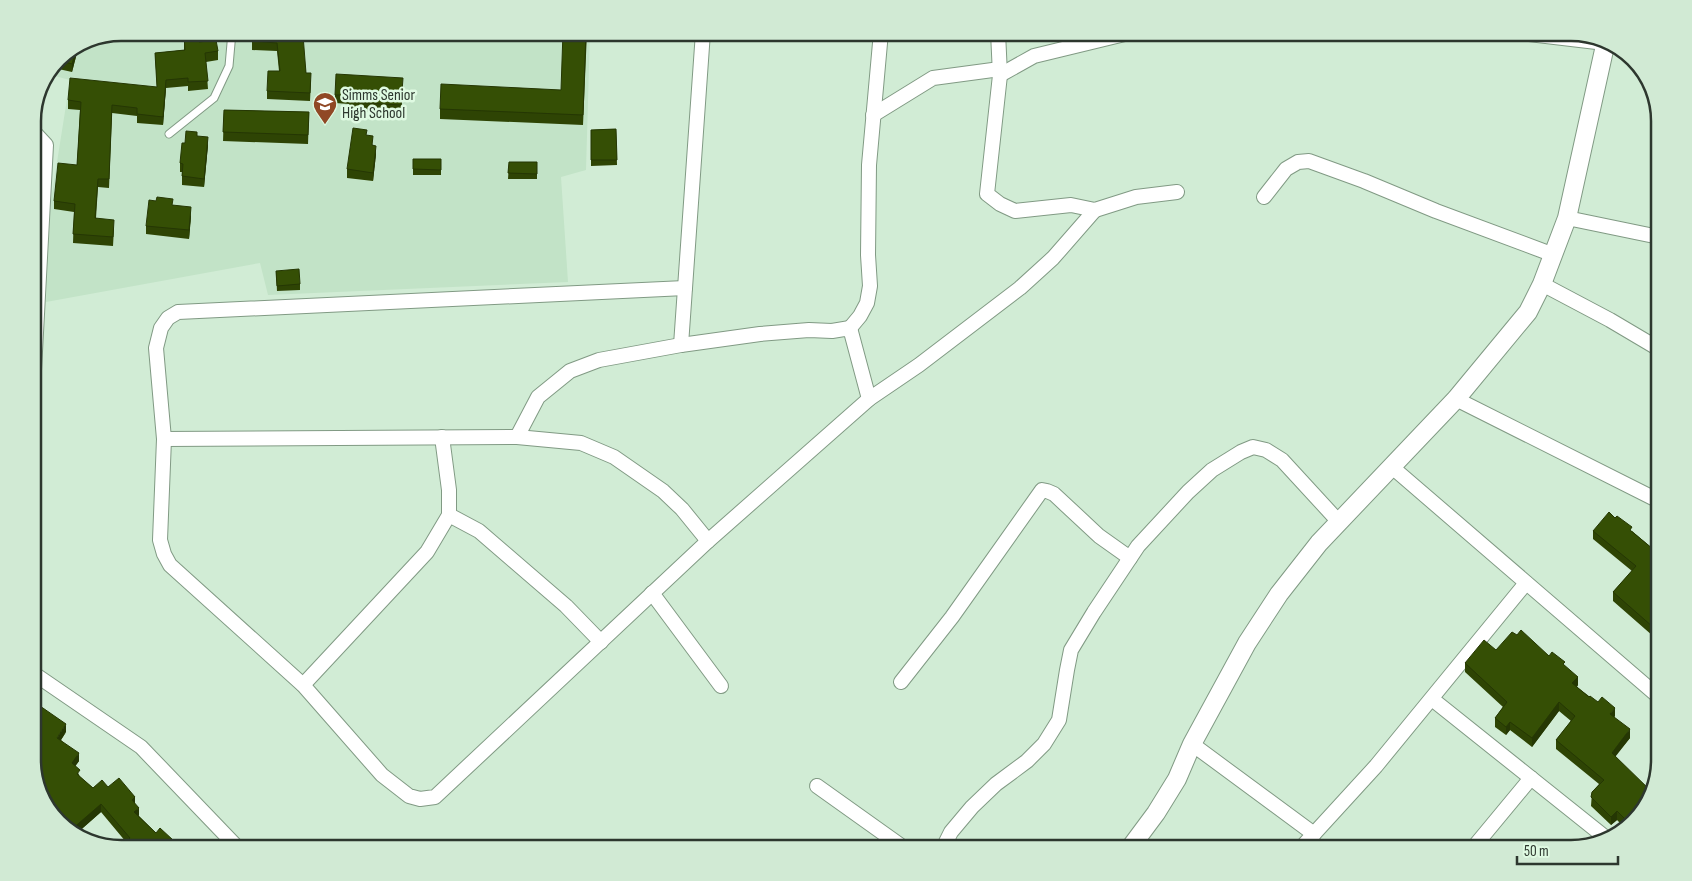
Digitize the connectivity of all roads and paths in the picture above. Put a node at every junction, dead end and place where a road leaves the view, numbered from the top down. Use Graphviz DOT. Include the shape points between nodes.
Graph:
graph roads {
  1 [pos="231,41"];
  2 [pos="702,41"];
  3 [pos="880,41"];
  4 [pos="998,41"];
  5 [pos="1096,41"];
  6 [pos="1605,48"];
  7 [pos="1000,72"];
  8 [pos="873,115"];
  9 [pos="169,134"];
  10 [pos="41,139"];
  11 [pos="1177,192"];
  12 [pos="1264,197"];
  13 [pos="1095,210"];
  14 [pos="1567,218"];
  15 [pos="1651,235"];
  16 [pos="41,239"];
  17 [pos="1554,255"];
  18 [pos="1542,284"];
  19 [pos="685,288"];
  20 [pos="850,328"];
  21 [pos="681,345"];
  22 [pos="1651,345"];
  23 [pos="869,399"];
  24 [pos="1456,399"];
  25 [pos="442,437"];
  26 [pos="517,437"];
  27 [pos="164,439"];
  28 [pos="1392,467"];
  29 [pos="1651,497"];
  30 [pos="449,515"];
  31 [pos="1339,522"];
  32 [pos="708,541"];
  33 [pos="1130,558"];
  34 [pos="1526,582"];
  35 [pos="652,593"];
  36 [pos="601,642"];
  37 [pos="41,679"];
  38 [pos="901,682"];
  39 [pos="303,685"];
  40 [pos="721,686"];
  41 [pos="1651,689"];
  42 [pos="1432,699"];
  43 [pos="1192,744"];
  44 [pos="1531,778"];
  45 [pos="817,786"];
  46 [pos="1314,834"];
  47 [pos="1601,834"];
  48 [pos="230,840"];
  49 [pos="893,840"];
  50 [pos="947,840"];
  51 [pos="1136,840"];
  52 [pos="1308,840"];
  53 [pos="1480,840"];
  1 -- 9 [label="lane" via="230,66 214,98"];
  2 -- 19 [label="street"];
  3 -- 8 [label="street"];
  4 -- 7 [label="street"];
  5 -- 7 [label="street" via="1034,56"];
  6 -- 14 [label="street"];
  7 -- 8 [label="street" via="933,78"];
  7 -- 13 [label="street" via="987,194 1015,211 1071,205"];
  8 -- 20 [label="street" via="869,165 870,286 867,303"];
  10 -- 16 [label="street" via="46,145"];
  11 -- 13 [label="street" via="1136,197"];
  12 -- 17 [label="street" via="1286,169 1298,162 1309,161"];
  13 -- 23 [label="street" via="1053,258 1020,288"];
  14 -- 15 [label="street"];
  14 -- 17 [label="street"];
  17 -- 18 [label="street"];
  18 -- 22 [label="street"];
  18 -- 24 [label="street" via="1528,312"];
  19 -- 21 [label="street"];
  19 -- 27 [label="street" via="178,312 161,328 156,348"];
  20 -- 21 [label="street" via="760,334"];
  20 -- 23 [label="street"];
  21 -- 26 [label="street" via="600,360 570,371 538,397"];
  23 -- 32 [label="street"];
  24 -- 28 [label="street"];
  24 -- 29 [label="street"];
  25 -- 26 [label="street"];
  25 -- 27 [label="street"];
  25 -- 30 [label="street"];
  26 -- 32 [label="street" via="581,443 614,457 663,491"];
  27 -- 39 [label="street" via="160,540 170,565"];
  28 -- 31 [label="street"];
  28 -- 34 [label="street"];
  30 -- 36 [label="street" via="479,531 566,606"];
  30 -- 39 [label="street" via="426,552"];
  31 -- 33 [label="street" via="1282,460 1266,450 1252,447 1212,470 1188,492"];
  31 -- 43 [label="street" via="1279,594"];
  32 -- 35 [label="street"];
  33 -- 38 [label="street" via="1099,536 1054,494 1042,490 952,617"];
  33 -- 50 [label="street" via="1071,650 1059,720 1044,744 972,806"];
  34 -- 41 [label="street"];
  34 -- 42 [label="street"];
  35 -- 36 [label="street"];
  35 -- 40 [label="street"];
  36 -- 39 [label="street" via="435,797 420,799 410,796 382,775"];
  37 -- 48 [label="street" via="140,747"];
  42 -- 44 [label="street"];
  42 -- 46 [label="street"];
  43 -- 46 [label="street"];
  43 -- 51 [label="street" via="1177,779"];
  44 -- 47 [label="street"];
  44 -- 53 [label="street"];
  45 -- 49 [label="street"];
  46 -- 52 [label="street"];
}
